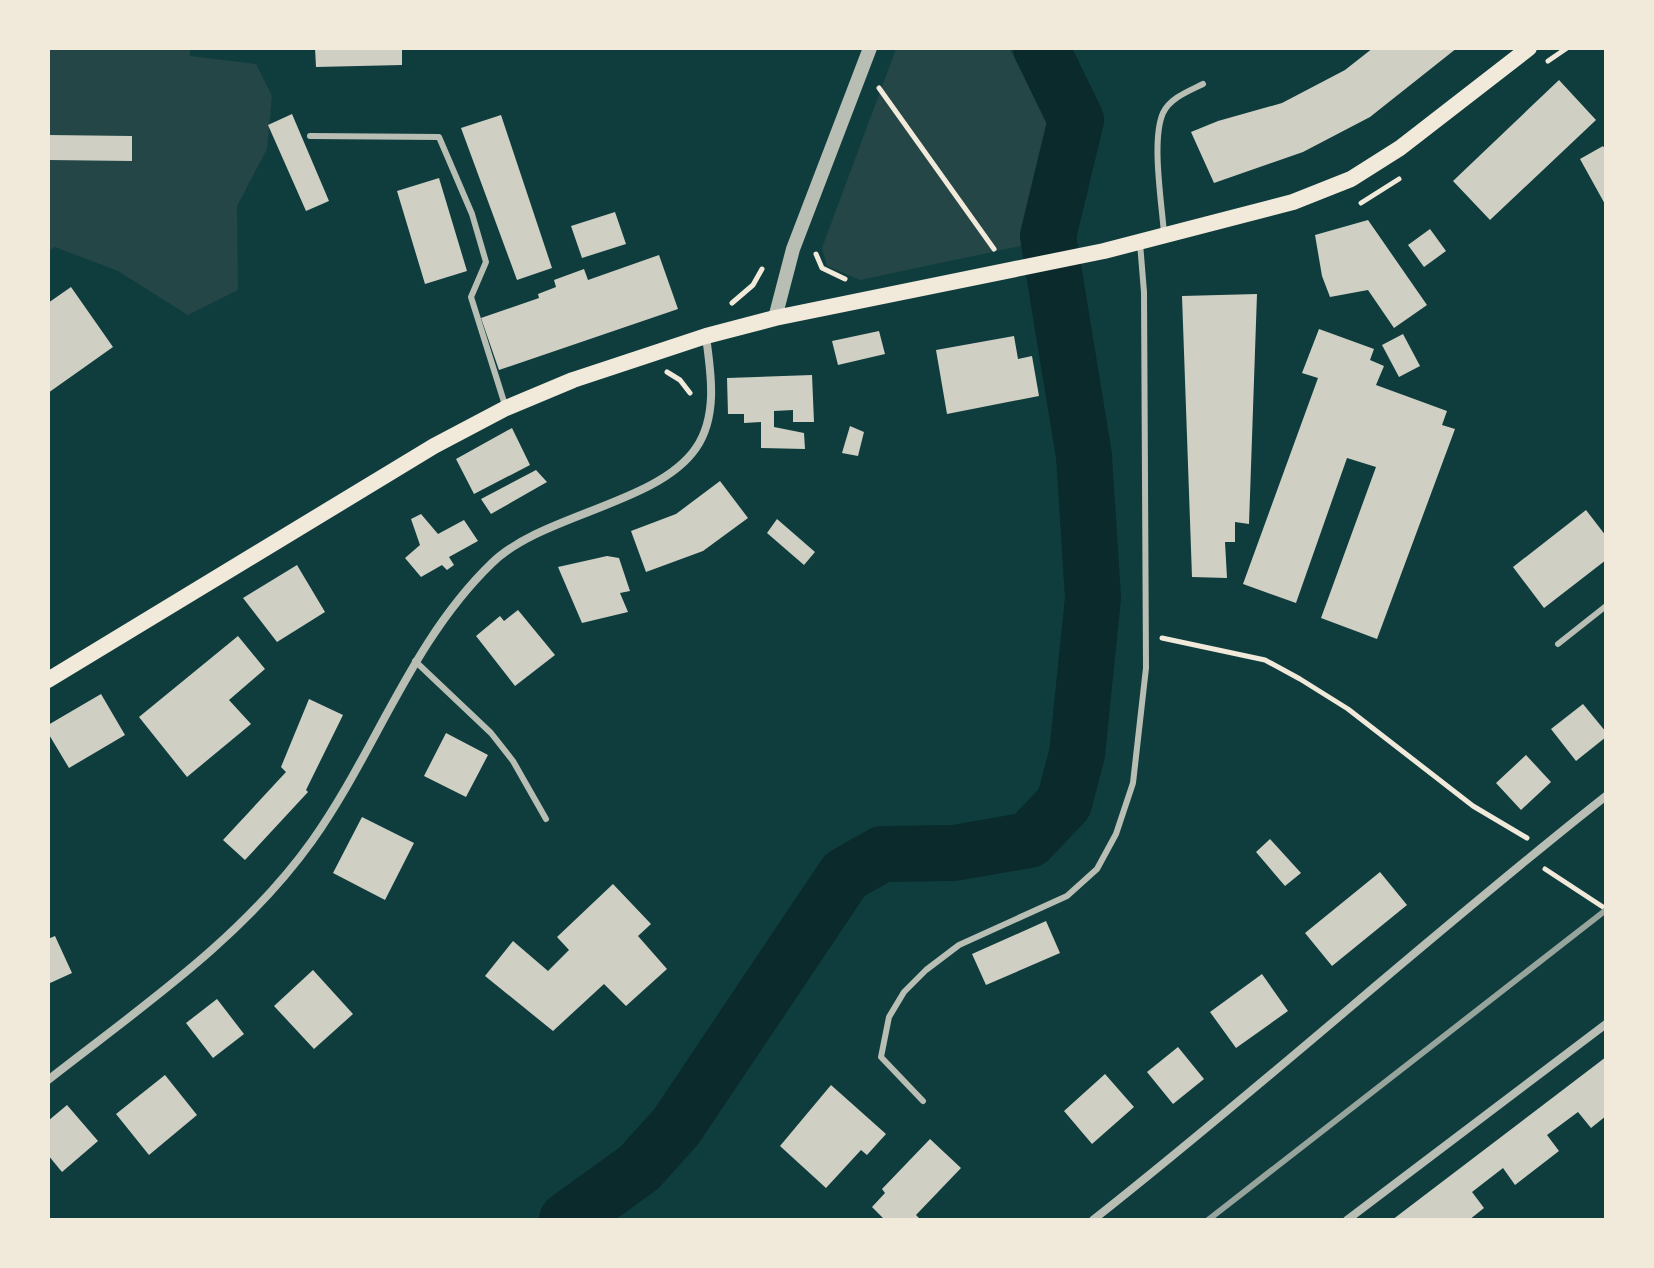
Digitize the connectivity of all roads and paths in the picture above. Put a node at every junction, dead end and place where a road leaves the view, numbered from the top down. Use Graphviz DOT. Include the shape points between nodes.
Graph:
graph roads {
  1 [pos="870,48"];
  2 [pos="1529,48"];
  3 [pos="883,74"];
  4 [pos="1203,84"];
  5 [pos="878,87"];
  6 [pos="873,101"];
  7 [pos="310,136"];
  8 [pos="1164,237"];
  9 [pos="819,241"];
  10 [pos="1140,243"];
  11 [pos="983,258"];
  12 [pos="857,284"];
  13 [pos="775,318"];
  14 [pos="706,336"];
  15 [pos="506,408"];
  16 [pos="1606,606"];
  17 [pos="1146,637"];
  18 [pos="1558,644"];
  19 [pos="415,661"];
  20 [pos="48,680"];
  21 [pos="1606,796"];
  22 [pos="546,819"];
  23 [pos="1541,847"];
  24 [pos="1528,858"];
  25 [pos="1606,909"];
  26 [pos="1606,1024"];
  27 [pos="48,1080"];
  28 [pos="923,1101"];
  29 [pos="1093,1220"];
  30 [pos="1347,1220"];
  1 -- 13 [label="street" via="793,249"];
  2 -- 8 [label="main road" via="1400,148 1351,179 1293,202"];
  3 -- 5 [label="path"];
  4 -- 8 [label="lane" via="1170,104 1161,121"];
  5 -- 6 [label="path"];
  5 -- 11 [label="path" via="998,255"];
  7 -- 15 [label="lane" via="439,137 486,262 471,297"];
  8 -- 10 [label="main road"];
  9 -- 12 [label="path" via="819,264"];
  10 -- 13 [label="main road"];
  10 -- 17 [label="lane"];
  13 -- 14 [label="main road"];
  14 -- 15 [label="main road"];
  14 -- 19 [label="street" via="710,414 704,434 683,463 656,481 510,549 474,583"];
  15 -- 20 [label="main road" via="434,446"];
  16 -- 18 [label="lane"];
  17 -- 23 [label="path" via="1265,660 1348,709 1473,806"];
  17 -- 28 [label="lane" via="1142,728 1133,783 1116,834 1097,869 1067,896 959,945 904,992 889,1017 881,1057"];
  19 -- 22 [label="lane" via="491,733"];
  19 -- 27 [label="street" via="349,784 289,872 197,964"];
  21 -- 23 [label="street"];
  23 -- 24 [label="street"];
  24 -- 25 [label="path"];
  24 -- 29 [label="street"];
  26 -- 30 [label="street"];
}
